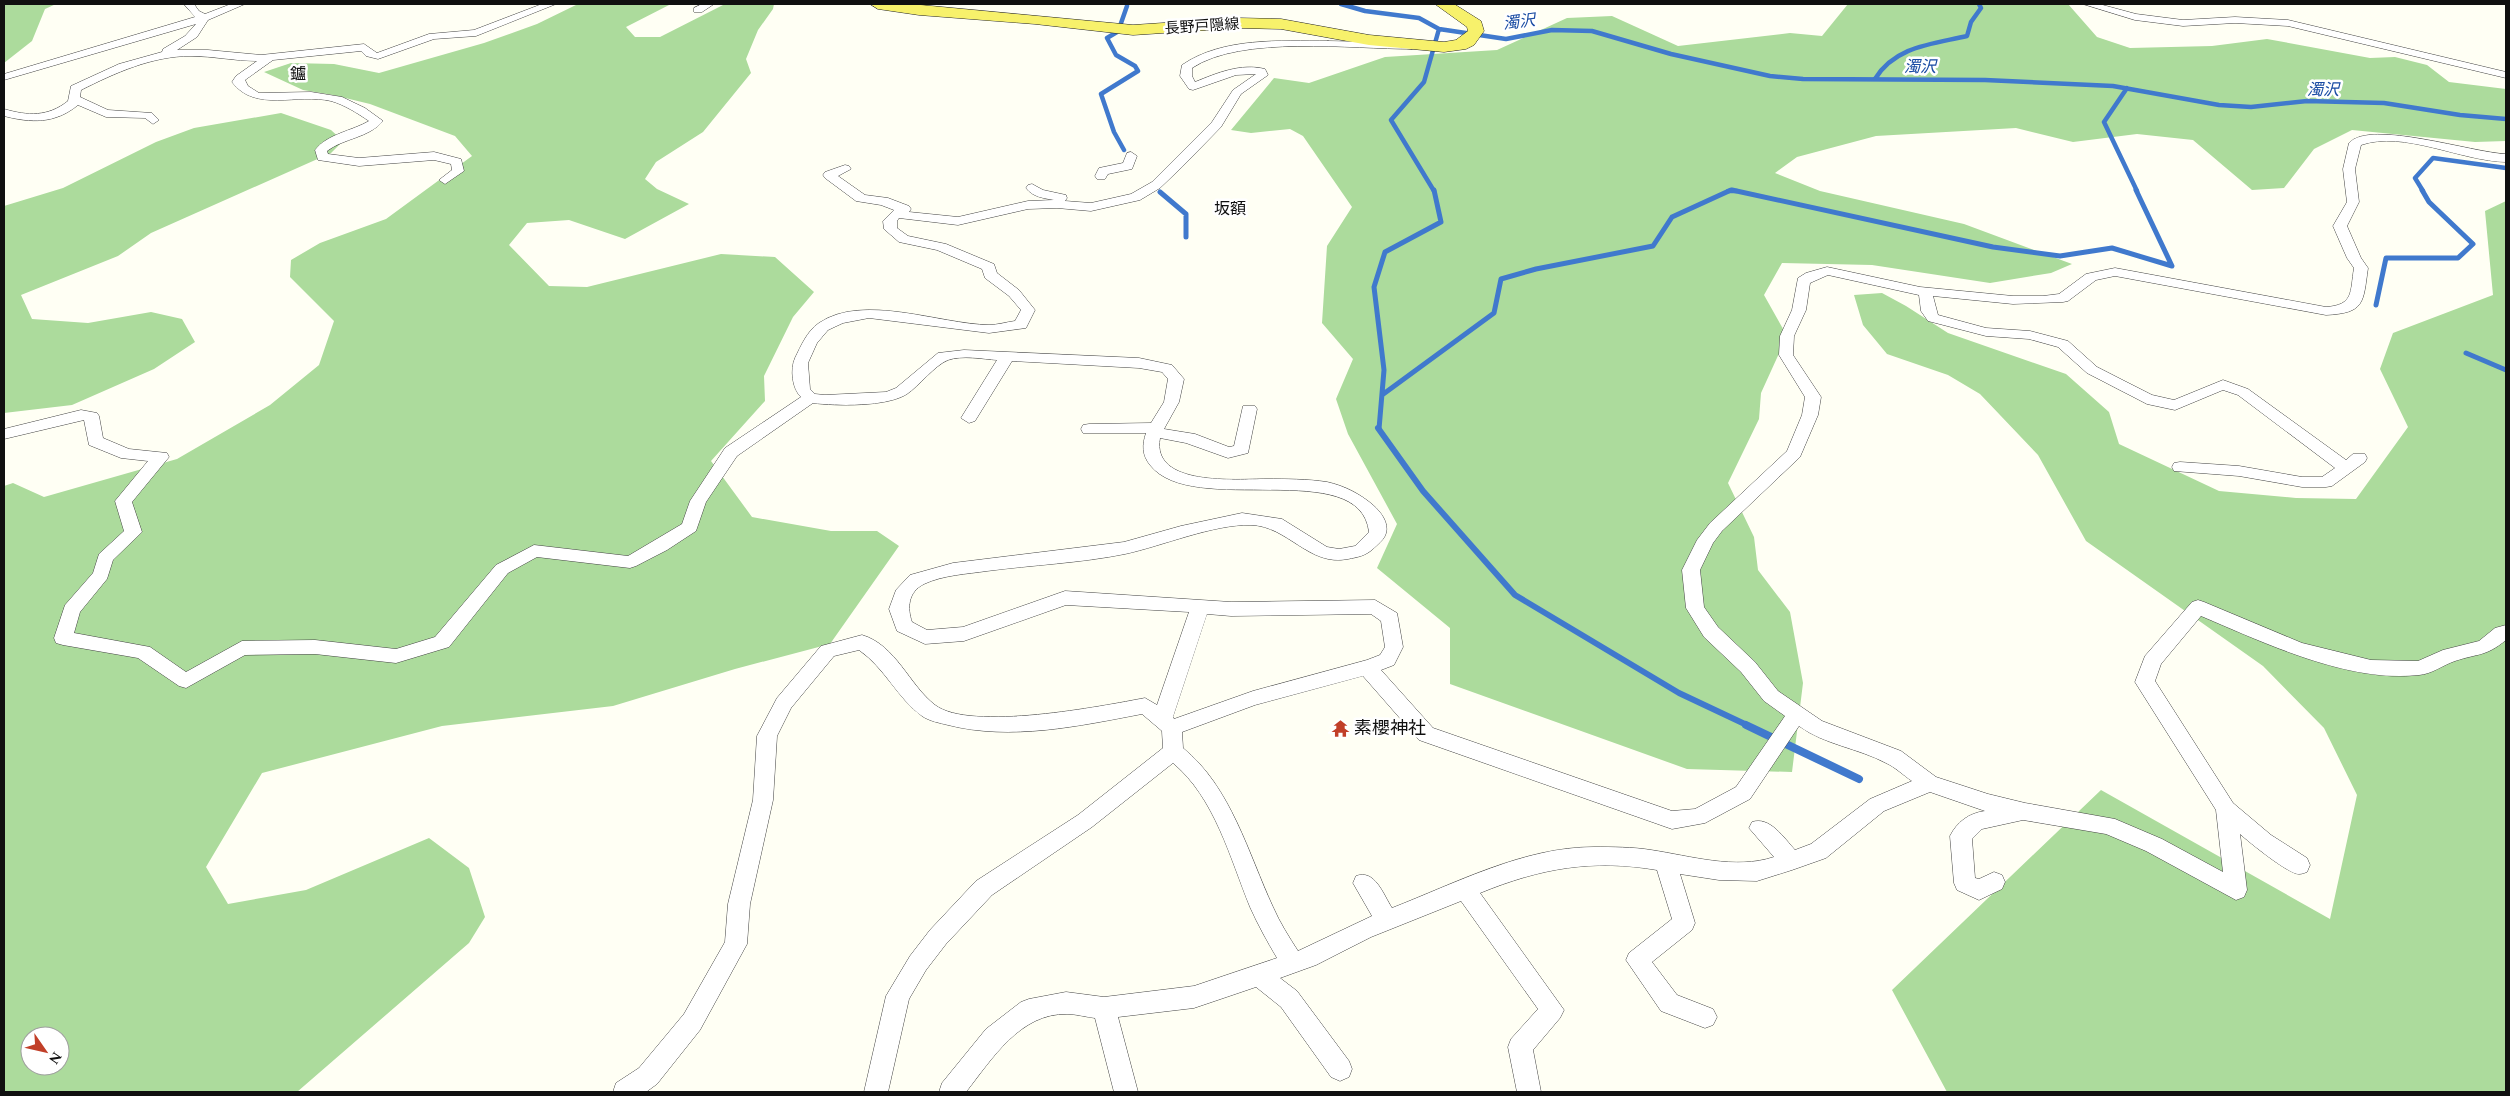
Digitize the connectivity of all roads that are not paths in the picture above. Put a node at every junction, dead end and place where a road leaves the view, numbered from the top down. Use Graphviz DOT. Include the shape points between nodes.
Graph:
graph roads {
  1 [pos="189,4"];
  2 [pos="240,4"];
  3 [pos="551,4"];
  4 [pos="709,4"];
  5 [pos="878,4"];
  6 [pos="1443,4"];
  7 [pos="2088,4"];
  8 [pos="698,10"];
  9 [pos="204,18"];
  10 [pos="1423,46"];
  11 [pos="160,55"];
  12 [pos="271,57"];
  13 [pos="2506,75"];
  14 [pos="4,77"];
  15 [pos="74,99"];
  16 [pos="4,113"];
  17 [pos="153,120"];
  18 [pos="1131,156"];
  19 [pos="2506,158"];
  20 [pos="845,169"];
  21 [pos="1101,176"];
  22 [pos="444,180"];
  23 [pos="1032,188"];
  24 [pos="1084,206"];
  25 [pos="896,214"];
  26 [pos="1925,292"];
  27 [pos="1007,357"];
  28 [pos="810,398"];
  29 [pos="1249,409"];
  30 [pos="970,418"];
  31 [pos="1089,429"];
  32 [pos="1156,430"];
  33 [pos="4,434"];
  34 [pos="2180,467"];
  35 [pos="1200,607"];
  36 [pos="2506,632"];
  37 [pos="1368,668"];
  38 [pos="1798,714"];
  39 [pos="1167,724"];
  40 [pos="1173,751"];
  41 [pos="1929,783"];
  42 [pos="2226,809"];
  43 [pos="2025,812"];
  44 [pos="1760,828"];
  45 [pos="1792,861"];
  46 [pos="1666,862"];
  47 [pos="2299,865"];
  48 [pos="1994,882"];
  49 [pos="1364,883"];
  50 [pos="1466,889"];
  51 [pos="1388,921"];
  52 [pos="1292,963"];
  53 [pos="1259,975"];
  54 [pos="1104,1008"];
  55 [pos="1705,1017"];
  56 [pos="1340,1069"];
  57 [pos="624,1092"];
  58 [pos="876,1092"];
  59 [pos="951,1092"];
  60 [pos="1126,1092"];
  61 [pos="1529,1092"];
  1 -- 9 [label="street"];
  2 -- 9 [label="street"];
  3 -- 12 [label="street" via="476,33 434,36 378,56 370,54 364,47"];
  4 -- 8 [label="street"];
  5 -- 10 [label="main road, 長野戸隠線" via="1134,30 1238,23 1281,24 1361,39"];
  6 -- 10 [label="main road, 長野戸隠線" via="1475,25 1472,36 1460,45"];
  7 -- 13 [label="street" via="2135,17 2183,23 2234,20 2288,23"];
  9 -- 11 [label="street" via="188,41"];
  9 -- 14 [label="street"];
  10 -- 24 [label="street" via="1283,44 1204,55 1186,67 1186,76 1193,87 1247,68 1261,71 1262,75 1237,92 1217,124 1156,185 1135,197"];
  11 -- 12 [label="street" via="207,52 246,58"];
  11 -- 15 [label="street" via="142,59 75,88"];
  12 -- 22 [label="street" via="240,78 241,87 262,98 299,95 333,98 377,121 360,132 331,142 321,150 322,157 358,162 434,156 458,162 458,171"];
  15 -- 16 [label="street" via="67,108 33,120"];
  15 -- 17 [label="street" via="106,113 148,115"];
  18 -- 21 [label="street" via="1128,166 1103,170"];
  19 -- 26 [label="street" via="2489,158 2393,138 2366,139 2355,144 2349,169 2353,202 2340,226 2361,268 2356,300 2345,310 2291,306 2115,272 2091,277 2063,298 2043,300"];
  20 -- 25 [label="street" via="828,174 861,198 883,200 904,209"];
  23 -- 24 [label="street"];
  24 -- 25 [label="street" via="1028,205 958,221"];
  25 -- 28 [label="street" via="890,221 890,229 904,239 941,247 989,267 990,275 1014,293 1028,310 1026,317 1021,325 989,329 869,314 839,319 823,327 810,342 800,363 802,390"];
  26 -- 34 [label="street" via="1928,311 1933,318 1986,332 2030,335 2063,344 2092,370 2147,400 2175,405 2223,385 2243,392 2352,463 2326,482"];
  26 -- 38 [label="street" via="1827,271 1803,281 1798,310 1787,336 1786,355 1813,397 1810,415 1794,453 1716,527 1691,570 1695,608 1711,632 1772,696"];
  27 -- 28 [label="street" via="943,356 889,397"];
  27 -- 30 [label="street"];
  27 -- 32 [label="street" via="1139,363 1167,368 1176,379 1171,404"];
  28 -- 33 [label="street" via="731,452 698,501 690,527 630,562 534,552 502,569 442,642 396,656 315,647 242,648 186,681 143,652 63,638 71,610 101,575 105,558 132,532 122,501 161,457 127,454 95,441 91,416 81,414"];
  29 -- 32 [label="street" via="1242,449 1228,453"];
  31 -- 32 [label="street"];
  32 -- 35 [label="street" via="1151,450 1169,476 1195,483 1271,483 1341,491 1376,516 1378,533 1360,551 1339,556 1323,553 1276,523 1234,520 1124,548 953,569 916,580 902,595 898,609 904,626 925,637 964,634 1065,598"];
  35 -- 37 [label="street" via="1375,607 1390,618 1394,647 1387,660"];
  35 -- 39 [label="street"];
  36 -- 42 [label="street" via="2485,647 2450,655 2420,668 2371,667 2298,648 2198,607 2152,661 2145,682"];
  37 -- 38 [label="street" via="1426,734 1672,820 1698,817 1743,793"];
  37 -- 39 [label="street"];
  38 -- 41 [label="street" via="1815,727 1894,757"];
  39 -- 40 [label="street"];
  39 -- 57 [label="street" via="1145,706 1090,717 987,725 957,721 929,711 876,650 862,642 828,651 784,703 767,736 763,800 739,904 736,944 692,1022 648,1076"];
  40 -- 52 [label="street" via="1184,758 1206,784 1262,908"];
  40 -- 58 [label="street" via="1084,821 984,888 938,937 898,996"];
  41 -- 43 [label="street"];
  41 -- 45 [label="street" via="1877,805 1818,850"];
  42 -- 43 [label="street" via="2236,890 2154,845 2108,825"];
  42 -- 47 [label="street" via="2263,841"];
  43 -- 48 [label="street" via="1976,821 1961,836 1965,883 1979,890"];
  44 -- 45 [label="street"];
  45 -- 46 [label="street" via="1757,872 1719,871"];
  46 -- 50 [label="street" via="1593,856 1550,860 1504,873"];
  46 -- 55 [label="street" via="1684,923 1637,960 1669,1003"];
  49 -- 51 [label="street"];
  50 -- 51 [label="street"];
  50 -- 61 [label="street" via="1552,1010 1520,1047"];
  51 -- 52 [label="street"];
  52 -- 53 [label="street"];
  53 -- 54 [label="street" via="1194,997"];
  53 -- 56 [label="street" via="1289,999"];
  54 -- 59 [label="street" via="1066,1003 1029,1010 994,1037"];
  54 -- 60 [label="street"];
}
